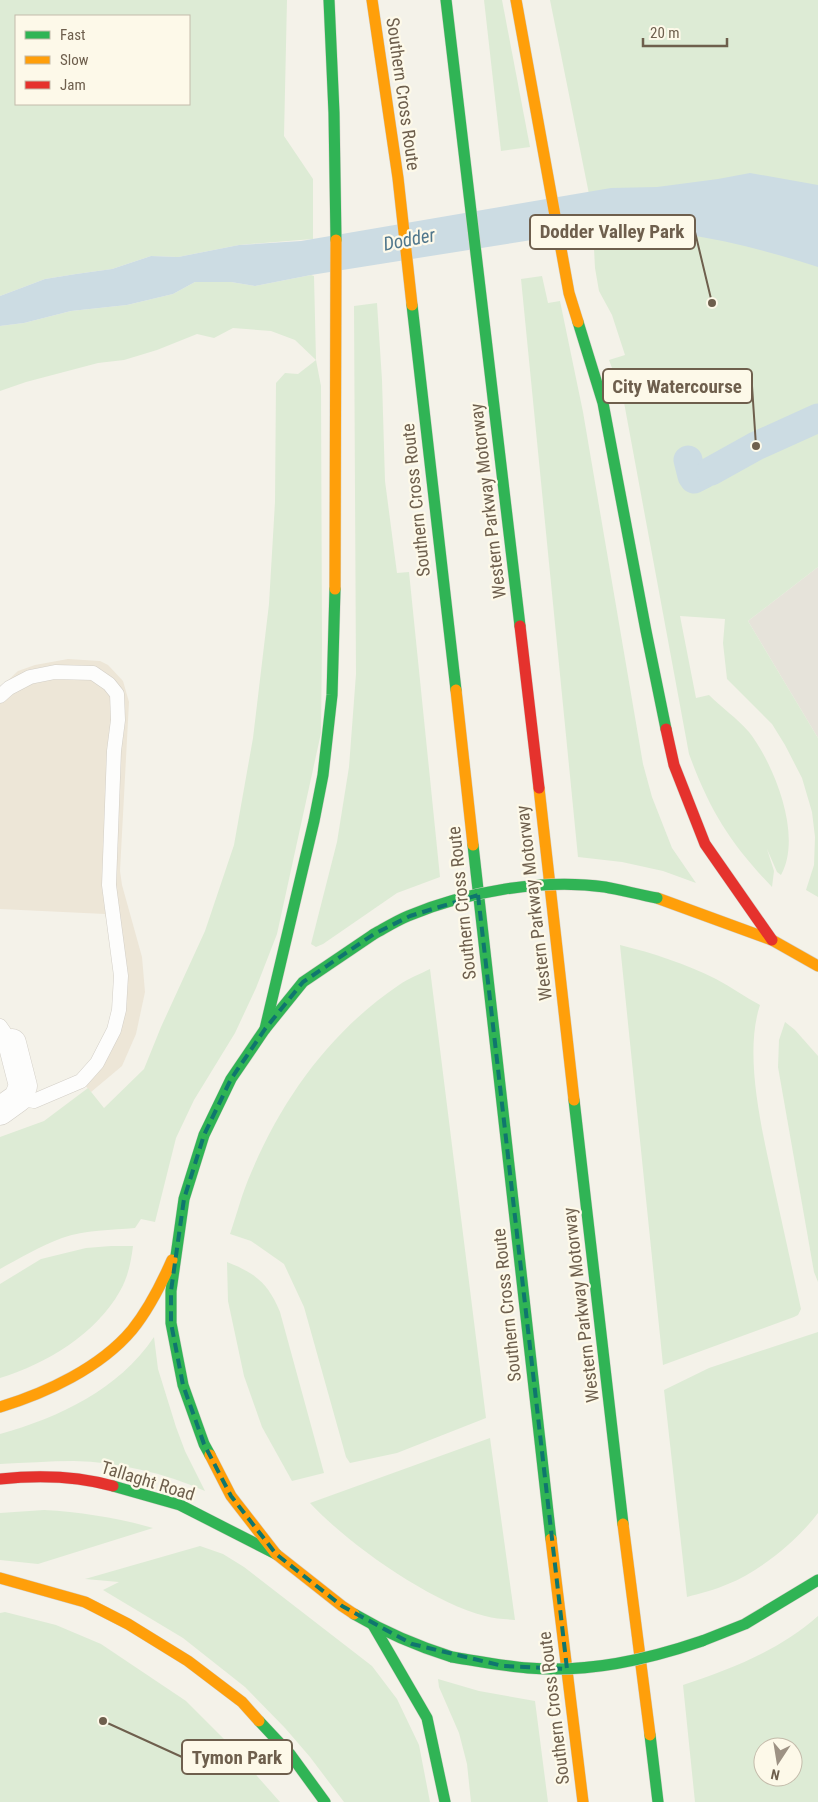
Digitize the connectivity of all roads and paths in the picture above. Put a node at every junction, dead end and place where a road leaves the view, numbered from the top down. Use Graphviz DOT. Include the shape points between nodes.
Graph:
graph roads {
  1 [pos="329,0"];
  2 [pos="372,0"];
  3 [pos="446,0"];
  4 [pos="516,0"];
  5 [pos="0,696"];
  6 [pos="772,940"];
  7 [pos="814,964"];
  8 [pos="818,972"];
  9 [pos="265,1029"];
  10 [pos="6,1035"];
  11 [pos="9,1104"];
  12 [pos="176,1252"];
  13 [pos="0,1407"];
  14 [pos="0,1479"];
  15 [pos="276,1554"];
  16 [pos="0,1578"];
  17 [pos="818,1580"];
  18 [pos="373,1625"];
  19 [pos="326,1802"];
  20 [pos="445,1802"];
  21 [pos="583,1802"];
  22 [pos="658,1802"];
  1 -- 9 [label="main road" via="337,191 334,625 330,714 315,816"];
  2 -- 21 [label="main road, Southern Cross Route" via="398,178"];
  3 -- 22 [label="main road, Western Parkway Motorway"];
  4 -- 6 [label="main road" via="569,293 603,403 674,765 705,844"];
  5 -- 11 [label="lane" via="30,677 55,672 93,673 117,694 118,720 109,885 121,976 114,1030 97,1063 81,1081 34,1101"];
  6 -- 7 [label="main road"];
  6 -- 9 [label="main road, bridge" via="657,898 604,887 544,885 492,892 447,902 374,934 303,982"];
  7 -- 8 [label="main road"];
  9 -- 12 [label="main road" via="231,1080 204,1135 184,1199"];
  10 -- 11 [label="street" via="23,1086"];
  12 -- 13 [label="main road" via="160,1290 142,1319 123,1340 59,1386"];
  12 -- 15 [label="main road" via="171,1324 183,1385 204,1444 232,1496"];
  14 -- 15 [label="main road, Tallaght Road" via="30,1476 95,1481 180,1505"];
  15 -- 18 [label="main road" via="342,1606"];
  16 -- 19 [label="main road" via="85,1602 188,1660 242,1702 290,1754"];
  17 -- 18 [label="main road, bridge" via="745,1624 702,1641 635,1661 578,1668 513,1667 452,1656 412,1644"];
  18 -- 20 [label="main road" via="427,1718"];
}
